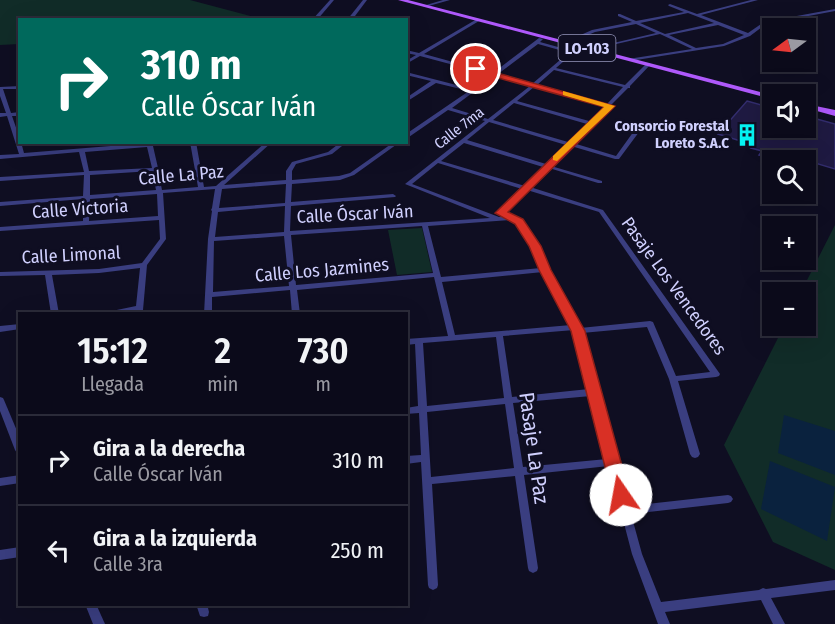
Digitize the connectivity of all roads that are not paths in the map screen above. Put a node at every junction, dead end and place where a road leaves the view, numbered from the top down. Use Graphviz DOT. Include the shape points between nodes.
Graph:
graph roads {
  1 [pos="332,0"];
  2 [pos="365,0"];
  3 [pos="401,0"];
  4 [pos="448,0"];
  5 [pos="756,0"];
  6 [pos="670,4"];
  7 [pos="425,6"];
  8 [pos="835,10"];
  9 [pos="688,12"];
  10 [pos="619,15"];
  11 [pos="697,15"];
  12 [pos="316,18"];
  13 [pos="351,18"];
  14 [pos="478,20"];
  15 [pos="638,23"];
  16 [pos="717,23"];
  17 [pos="662,34"];
  18 [pos="748,35"];
  19 [pos="540,39"];
  20 [pos="561,45"];
  21 [pos="590,49"];
  22 [pos="695,49"];
  23 [pos="408,52"];
  24 [pos="420,55"];
  25 [pos="630,60"];
  26 [pos="408,62"];
  27 [pos="649,64"];
  28 [pos="554,69"];
  29 [pos="408,74"];
  30 [pos="495,74"];
  31 [pos="435,81"];
  32 [pos="535,84"];
  33 [pos="18,87"];
  34 [pos="628,87"];
  35 [pos="0,88"];
  36 [pos="473,91"];
  37 [pos="408,94"];
  38 [pos="762,94"];
  39 [pos="414,96"];
  40 [pos="408,100"];
  41 [pos="513,101"];
  42 [pos="610,106"];
  43 [pos="816,108"];
  44 [pos="449,109"];
  45 [pos="835,113"];
  46 [pos="9,114"];
  47 [pos="18,114"];
  48 [pos="0,115"];
  49 [pos="488,121"];
  50 [pos="590,123"];
  51 [pos="636,132"];
  52 [pos="408,136"];
  53 [pos="463,141"];
  54 [pos="18,142"];
  55 [pos="19,144"];
  56 [pos="72,144"];
  57 [pos="163,144"];
  58 [pos="193,144"];
  59 [pos="268,144"];
  60 [pos="342,144"];
  61 [pos="395,144"];
  62 [pos="122,145"];
  63 [pos="569,145"];
  64 [pos="150,146"];
  65 [pos="74,151"];
  66 [pos="82,151"];
  67 [pos="22,155"];
  68 [pos="0,157"];
  69 [pos="436,161"];
  70 [pos="548,167"];
  71 [pos="156,169"];
  72 [pos="87,174"];
  73 [pos="0,179"];
  74 [pos="288,182"];
  75 [pos="600,182"];
  76 [pos="219,186"];
  77 [pos="201,188"];
  78 [pos="524,189"];
  79 [pos="160,193"];
  80 [pos="393,196"];
  81 [pos="88,199"];
  82 [pos="0,204"];
  83 [pos="287,204"];
  84 [pos="214,210"];
  85 [pos="501,216"];
  86 [pos="162,218"];
  87 [pos="86,224"];
  88 [pos="425,226"];
  89 [pos="0,229"];
  90 [pos="287,233"];
  91 [pos="211,239"];
  92 [pos="144,265"];
  93 [pos="545,270"];
  94 [pos="48,272"];
  95 [pos="0,274"];
  96 [pos="438,278"];
  97 [pos="294,288"];
  98 [pos="208,295"];
  99 [pos="140,311"];
  100 [pos="55,312"];
  101 [pos="121,312"];
  102 [pos="208,312"];
  103 [pos="296,312"];
  104 [pos="18,326"];
  105 [pos="0,329"];
  106 [pos="577,329"];
  107 [pos="499,334"];
  108 [pos="452,338"];
  109 [pos="419,341"];
  110 [pos="408,342"];
  111 [pos="673,379"];
  112 [pos="595,392"];
  113 [pos="0,400"];
  114 [pos="508,401"];
  115 [pos="423,410"];
  116 [pos="408,411"];
  117 [pos="18,445"];
  118 [pos="695,454"];
  119 [pos="426,458"];
  120 [pos="408,460"];
  121 [pos="614,462"];
  122 [pos="519,471"];
  123 [pos="18,479"];
  124 [pos="427,481"];
  125 [pos="0,482"];
  126 [pos="728,499"];
  127 [pos="625,511"];
  128 [pos="18,552"];
  129 [pos="0,555"];
  130 [pos="533,568"];
  131 [pos="433,585"];
  132 [pos="835,585"];
  133 [pos="763,593"];
  134 [pos="91,606"];
  135 [pos="658,608"];
  136 [pos="99,624"];
  137 [pos="664,624"];
  138 [pos="779,624"];
  1 -- 12 [label="street"];
  2 -- 13 [label="street"];
  3 -- 7 [label="main road, LO-103"];
  4 -- 7 [label="street"];
  5 -- 11 [label="street"];
  6 -- 9 [label="street"];
  7 -- 14 [label="main road, LO-103"];
  8 -- 18 [label="street" via="773,20"];
  9 -- 11 [label="street"];
  9 -- 15 [label="street"];
  10 -- 15 [label="street"];
  11 -- 16 [label="street"];
  14 -- 19 [label="main road, LO-103"];
  14 -- 24 [label="street"];
  15 -- 17 [label="street"];
  15 -- 20 [label="street" via="594,31"];
  16 -- 17 [label="street"];
  16 -- 18 [label="street"];
  17 -- 21 [label="street"];
  17 -- 22 [label="street"];
  18 -- 22 [label="street"];
  19 -- 20 [label="main road, LO-103"];
  19 -- 30 [label="street"];
  20 -- 21 [label="main road, LO-103"];
  20 -- 28 [label="street, Calle 7ma" via="570,54"];
  21 -- 25 [label="main road, LO-103"];
  22 -- 25 [label="street"];
  23 -- 24 [label="street"];
  24 -- 26 [label="street"];
  24 -- 30 [label="street"];
  25 -- 27 [label="main road, LO-103"];
  27 -- 34 [label="street"];
  27 -- 38 [label="main road, LO-103"];
  28 -- 32 [label="street, Calle 7ma"];
  28 -- 34 [label="street"];
  29 -- 31 [label="street"];
  30 -- 32 [label="street"];
  30 -- 36 [label="street"];
  31 -- 36 [label="street"];
  31 -- 39 [label="street"];
  32 -- 41 [label="street, Calle 7ma"];
  32 -- 42 [label="street"];
  33 -- 35 [label="street"];
  34 -- 42 [label="street"];
  35 -- 46 [label="street"];
  36 -- 44 [label="street"];
  37 -- 39 [label="street"];
  39 -- 40 [label="street"];
  41 -- 49 [label="street, Calle 7ma"];
  41 -- 50 [label="street"];
  42 -- 50 [label="street"];
  43 -- 45 [label="main road"];
  44 -- 49 [label="street"];
  44 -- 52 [label="street"];
  46 -- 47 [label="street"];
  46 -- 48 [label="street"];
  46 -- 54 [label="street"];
  49 -- 53 [label="street, Calle 7ma"];
  49 -- 63 [label="street"];
  50 -- 63 [label="street"];
  51 -- 63 [label="street" via="616,158"];
  53 -- 69 [label="street, Calle 7ma"];
  53 -- 70 [label="street"];
  55 -- 67 [label="street"];
  56 -- 65 [label="street"];
  57 -- 64 [label="street"];
  58 -- 77 [label="street"];
  59 -- 76 [label="street"];
  60 -- 74 [label="street" via="330,153 294,163"];
  61 -- 74 [label="street, Calle La Paz" via="347,176"];
  62 -- 64 [label="street"];
  62 -- 66 [label="street"];
  63 -- 70 [label="street"];
  64 -- 71 [label="street"];
  65 -- 66 [label="street"];
  65 -- 67 [label="street"];
  66 -- 72 [label="street"];
  67 -- 68 [label="street"];
  69 -- 78 [label="street"];
  69 -- 85 [label="street, Calle 7ma" via="408,184"];
  70 -- 75 [label="street"];
  70 -- 78 [label="street"];
  71 -- 72 [label="street"];
  71 -- 79 [label="street"];
  72 -- 73 [label="street"];
  72 -- 81 [label="street"];
  74 -- 76 [label="street, Calle La Paz"];
  74 -- 83 [label="street"];
  76 -- 77 [label="street, Calle La Paz"];
  76 -- 84 [label="street"];
  77 -- 79 [label="street, Calle La Paz"];
  78 -- 85 [label="street"];
  78 -- 111 [label="street, Pasaje Los Vencedores" via="600,211 716,374"];
  79 -- 81 [label="street, Calle La Paz"];
  79 -- 86 [label="street"];
  80 -- 83 [label="street"];
  81 -- 82 [label="street, Calle La Paz"];
  81 -- 87 [label="street"];
  83 -- 84 [label="street"];
  83 -- 90 [label="street"];
  84 -- 91 [label="street"];
  85 -- 88 [label="street, Calle Óscar Iván"];
  85 -- 93 [label="street" via="519,222"];
  86 -- 87 [label="street, Calle Victoria"];
  86 -- 92 [label="street" via="163,239"];
  87 -- 89 [label="street, Calle Victoria"];
  88 -- 90 [label="street, Calle Óscar Iván"];
  88 -- 96 [label="street"];
  90 -- 91 [label="street, Calle Óscar Iván"];
  90 -- 97 [label="street"];
  91 -- 98 [label="street"];
  92 -- 94 [label="street, Calle Limonal"];
  92 -- 99 [label="street"];
  93 -- 96 [label="street, Calle Los Jazmines"];
  93 -- 106 [label="street"];
  94 -- 95 [label="street, Calle Limonal"];
  94 -- 100 [label="street"];
  96 -- 97 [label="street, Calle Los Jazmines"];
  96 -- 108 [label="street"];
  97 -- 98 [label="street, Calle Los Jazmines"];
  97 -- 103 [label="street"];
  98 -- 102 [label="street"];
  99 -- 101 [label="street"];
  104 -- 105 [label="street"];
  106 -- 107 [label="street"];
  106 -- 111 [label="street" via="650,324"];
  106 -- 112 [label="street"];
  107 -- 108 [label="street"];
  107 -- 114 [label="street, Pasaje La Paz"];
  108 -- 109 [label="street"];
  109 -- 110 [label="street"];
  109 -- 115 [label="street"];
  111 -- 118 [label="street"];
  112 -- 114 [label="street"];
  112 -- 121 [label="street"];
  113 -- 117 [label="street"];
  114 -- 115 [label="street"];
  114 -- 122 [label="street, Pasaje La Paz"];
  115 -- 116 [label="street"];
  115 -- 119 [label="street"];
  119 -- 120 [label="street"];
  119 -- 124 [label="street"];
  121 -- 122 [label="street"];
  121 -- 127 [label="street"];
  122 -- 124 [label="street"];
  122 -- 130 [label="street, Pasaje La Paz"];
  123 -- 125 [label="street"];
  124 -- 131 [label="street"];
  126 -- 127 [label="street"];
  127 -- 135 [label="street"];
  128 -- 129 [label="street"];
  132 -- 133 [label="street"];
  133 -- 135 [label="street"];
  133 -- 138 [label="street"];
  134 -- 136 [label="street"];
  135 -- 137 [label="street"];
}
